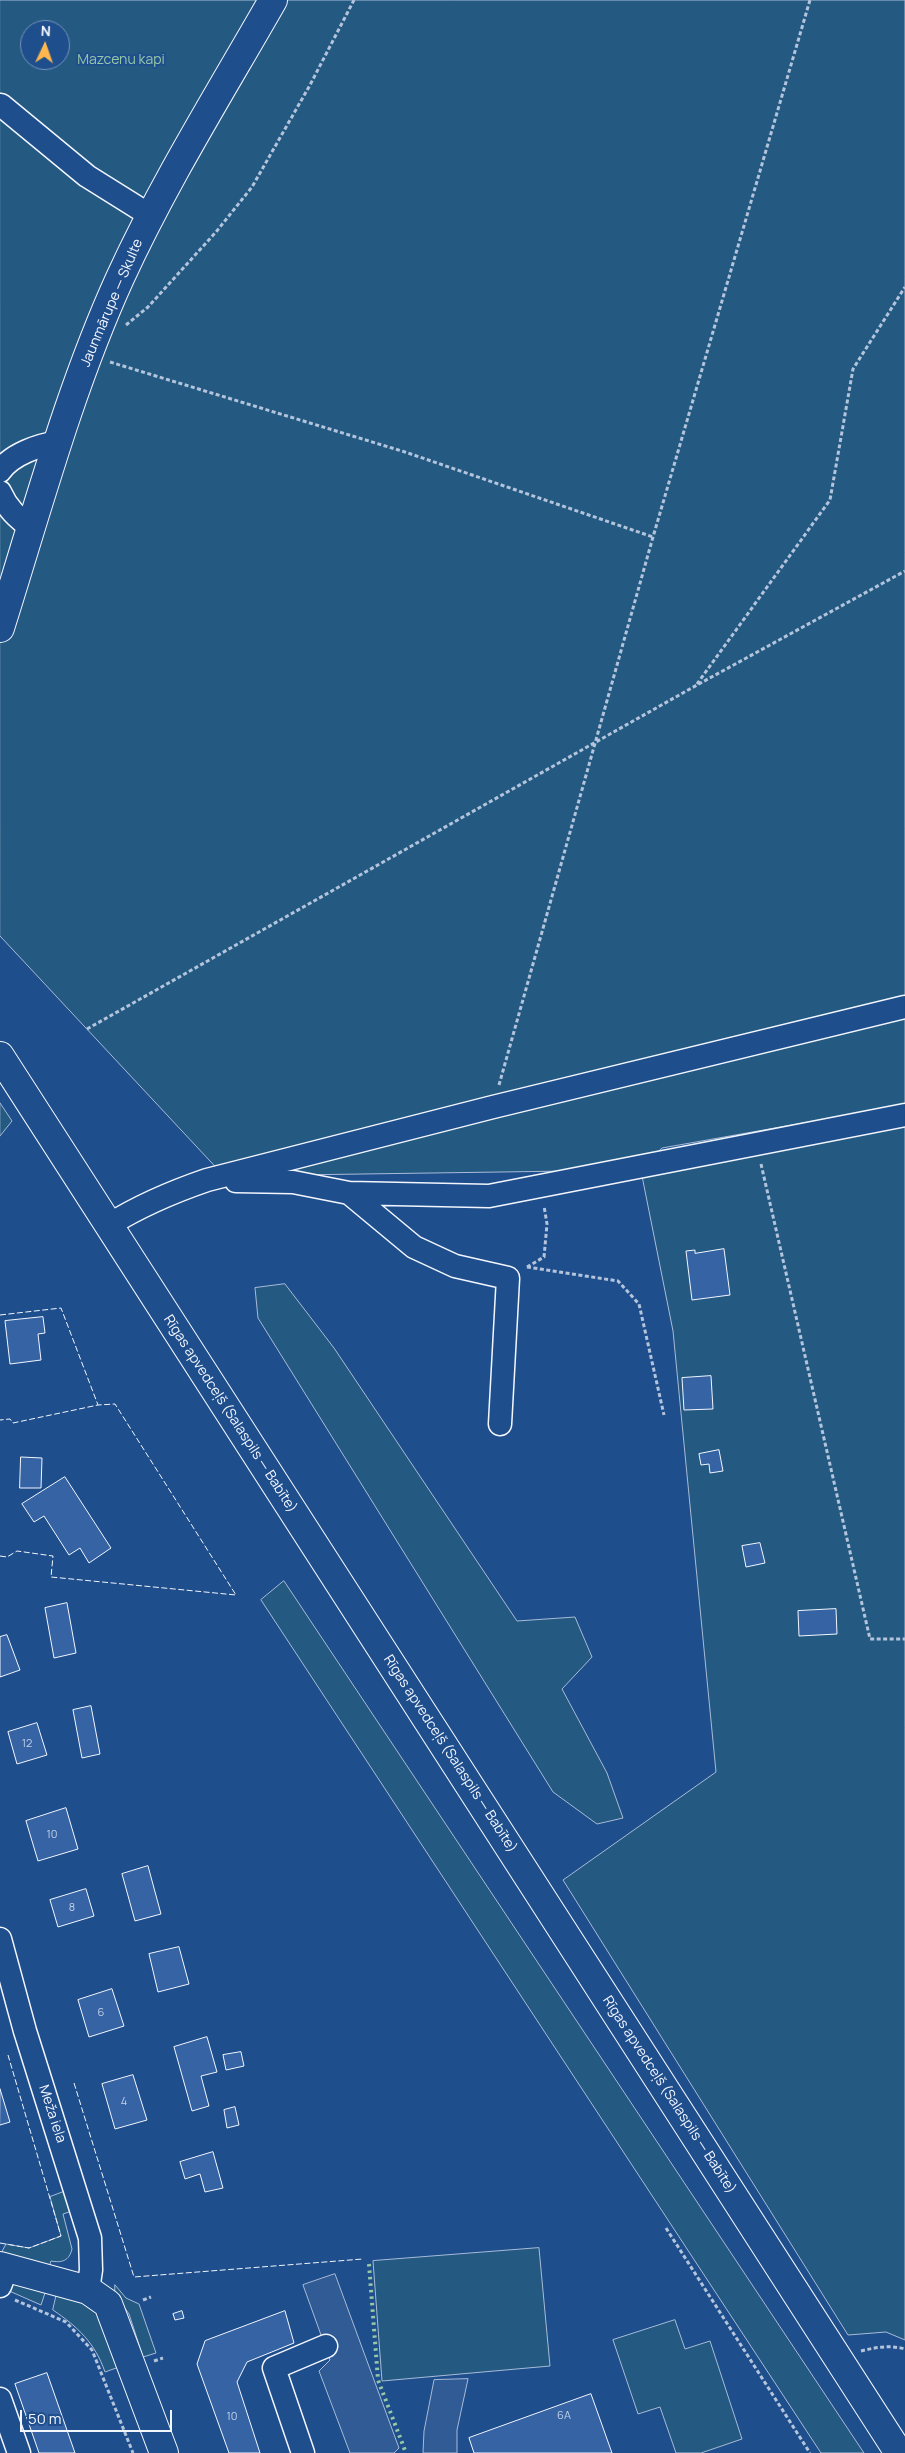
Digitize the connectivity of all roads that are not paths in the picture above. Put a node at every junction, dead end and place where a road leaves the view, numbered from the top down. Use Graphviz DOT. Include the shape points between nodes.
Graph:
graph roads {
  1 [pos="273,0"];
  2 [pos="1,105"];
  3 [pos="150,216"];
  4 [pos="59,442"];
  5 [pos="0,472"];
  6 [pos="0,492"];
  7 [pos="32,528"];
  8 [pos="0,628"];
  9 [pos="905,1007"];
  10 [pos="0,1056"];
  11 [pos="905,1115"];
  12 [pos="208,1180"];
  13 [pos="348,1193"];
  14 [pos="109,1225"];
  15 [pos="500,1424"];
  16 [pos="0,1940"];
  17 [pos="5,2280"];
  18 [pos="88,2290"];
  19 [pos="326,2346"];
  20 [pos="0,2400"];
  21 [pos="19,2453"];
  22 [pos="164,2453"];
  23 [pos="303,2453"];
  24 [pos="899,2453"];
  1 -- 3 [label="main road, Jaunmārupe — Skulte"];
  2 -- 3 [label="street" via="87,176"];
  3 -- 4 [label="main road, Jaunmārupe — Skulte" via="88,355"];
  4 -- 5 [label="street" via="43,444 5,465"];
  4 -- 7 [label="main road, Jaunmārupe — Skulte"];
  6 -- 7 [label="street" via="5,504"];
  7 -- 8 [label="main road, Jaunmārupe — Skulte"];
  9 -- 12 [label="street"];
  10 -- 14 [label="main road, Rīgas apvedceļš (Salaspils — Babīte)"];
  11 -- 13 [label="street" via="489,1196"];
  12 -- 13 [label="street" via="293,1182"];
  12 -- 14 [label="street" via="164,1195"];
  13 -- 15 [label="street" via="414,1247 455,1266 517,1272"];
  14 -- 24 [label="main road, Rīgas apvedceļš (Salaspils — Babīte)"];
  16 -- 18 [label="street, Meža iela" via="90,2238"];
  17 -- 18 [label="main road"];
  18 -- 22 [label="main road" via="108,2304"];
  19 -- 23 [label="street" via="274,2368"];
  20 -- 21 [label="street"];
}
